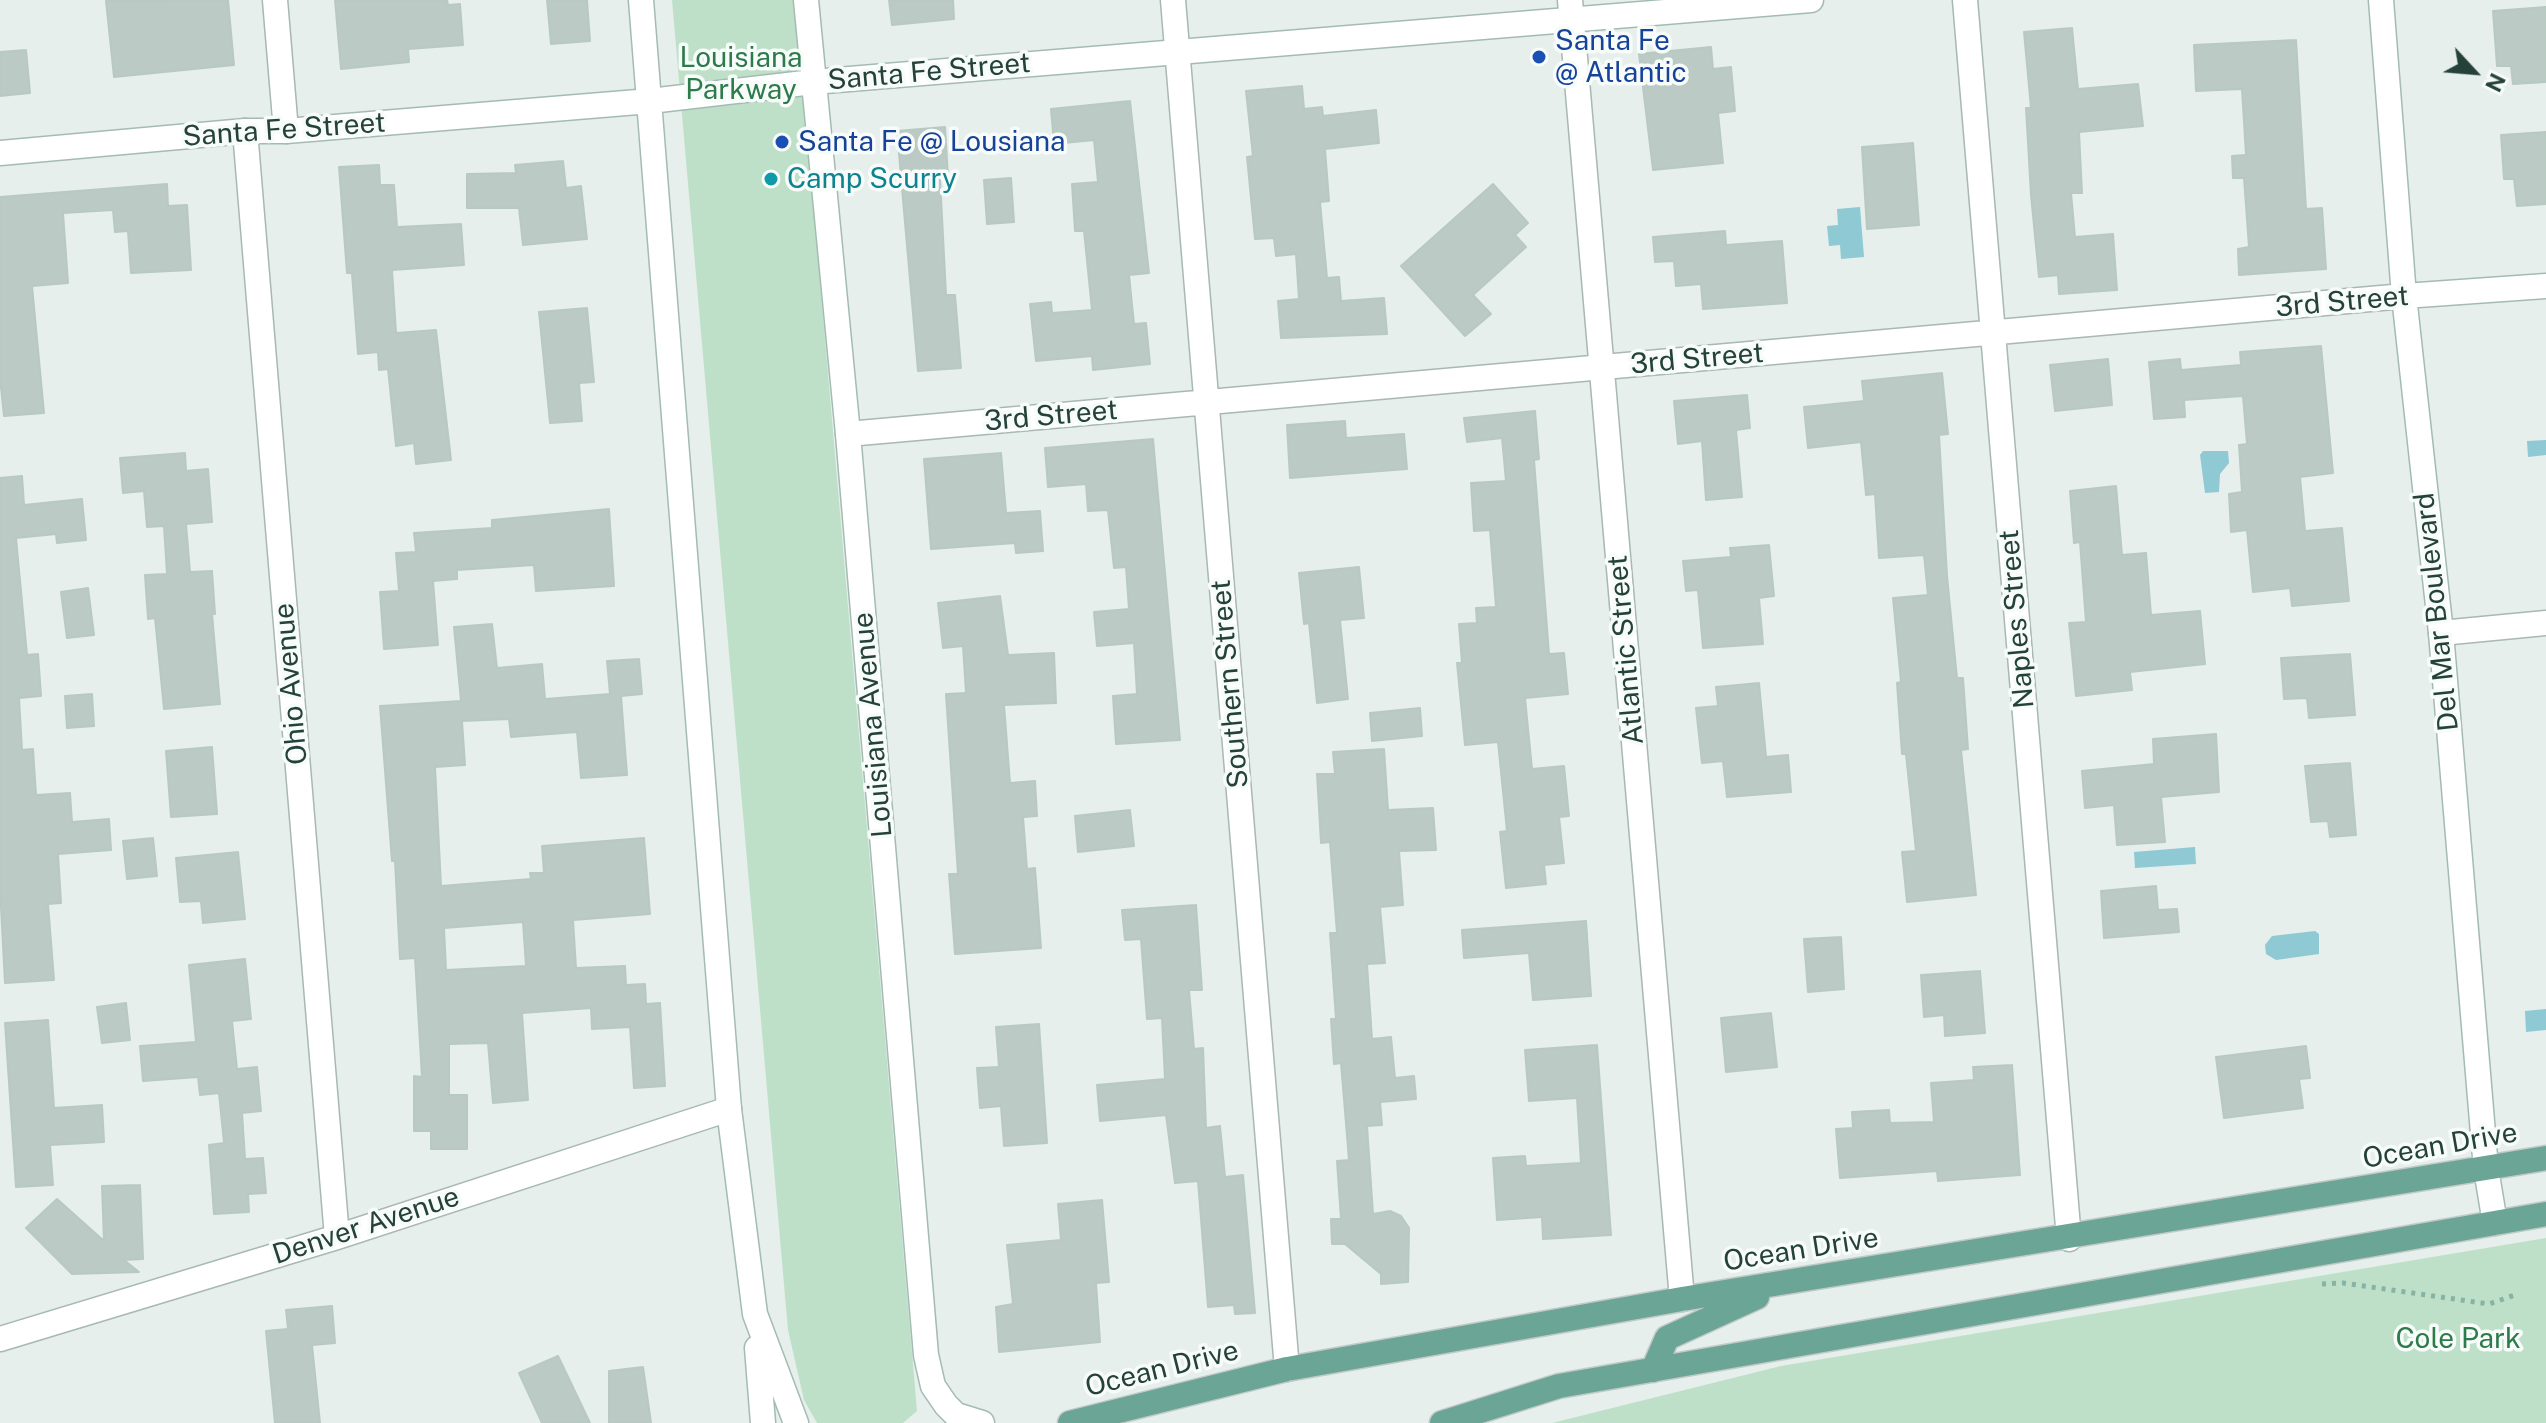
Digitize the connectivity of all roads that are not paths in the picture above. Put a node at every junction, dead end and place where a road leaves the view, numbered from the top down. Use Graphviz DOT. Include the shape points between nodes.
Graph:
graph roads {
  1 [pos="275,0"];
  2 [pos="641,0"];
  3 [pos="806,0"];
  4 [pos="1173,0"];
  5 [pos="1811,0"];
  6 [pos="1965,0"];
  7 [pos="2381,0"];
  8 [pos="1571,10"];
  9 [pos="1177,53"];
  10 [pos="813,82"];
  11 [pos="650,101"];
  12 [pos="245,131"];
  13 [pos="286,131"];
  14 [pos="0,153"];
  15 [pos="2546,286"];
  16 [pos="2404,296"];
  17 [pos="1993,333"];
  18 [pos="1602,367"];
  19 [pos="1207,402"];
  20 [pos="848,434"];
  21 [pos="2546,623"];
  22 [pos="2441,633"];
  23 [pos="729,1109"];
  24 [pos="2546,1158"];
  25 [pos="2486,1169"];
  26 [pos="2546,1214"];
  27 [pos="2495,1223"];
  28 [pos="337,1237"];
  29 [pos="2069,1239"];
  30 [pos="1792,1282"];
  31 [pos="1682,1299"];
  32 [pos="755,1314"];
  33 [pos="0,1339"];
  34 [pos="1287,1369"];
  35 [pos="1653,1370"];
  36 [pos="763,1423"];
  37 [pos="796,1423"];
  38 [pos="982,1423"];
  39 [pos="1070,1423"];
  40 [pos="1442,1423"];
  1 -- 13 [label="street"];
  2 -- 11 [label="street"];
  3 -- 10 [label="street, Louisiana Avenue"];
  4 -- 9 [label="street, Southern Street"];
  5 -- 8 [label="street, Santa Fe Street"];
  6 -- 17 [label="street, Naples Street"];
  7 -- 16 [label="street, Del Mar Boulevard"];
  8 -- 9 [label="street, Santa Fe Street"];
  8 -- 18 [label="street, Atlantic Street"];
  9 -- 10 [label="street, Santa Fe Street"];
  9 -- 19 [label="street, Southern Street"];
  10 -- 11 [label="street, Santa Fe Street"];
  10 -- 20 [label="street, Louisiana Avenue"];
  11 -- 13 [label="street, Santa Fe Street"];
  11 -- 23 [label="street"];
  12 -- 13 [label="street, Santa Fe Street"];
  12 -- 14 [label="street, Santa Fe Street"];
  12 -- 28 [label="street, Ohio Avenue"];
  15 -- 16 [label="street, 3rd Street"];
  16 -- 17 [label="street, 3rd Street"];
  16 -- 22 [label="street, Del Mar Boulevard"];
  17 -- 18 [label="street, 3rd Street"];
  17 -- 29 [label="street, Naples Street"];
  18 -- 19 [label="street, 3rd Street"];
  18 -- 31 [label="street, Atlantic Street"];
  19 -- 20 [label="street, 3rd Street"];
  19 -- 34 [label="street, Southern Street"];
  20 -- 38 [label="street, Louisiana Avenue" via="926,1355 933,1386 946,1405 956,1415"];
  21 -- 22 [label="street"];
  22 -- 25 [label="street, Del Mar Boulevard"];
  23 -- 28 [label="street, Denver Avenue"];
  23 -- 32 [label="street"];
  24 -- 25 [label="main road, Ocean Drive"];
  25 -- 27 [label="street, Del Mar Boulevard"];
  25 -- 29 [label="main road, Ocean Drive"];
  26 -- 27 [label="main road"];
  27 -- 35 [label="main road"];
  28 -- 33 [label="street, Denver Avenue"];
  29 -- 30 [label="main road, Ocean Drive"];
  30 -- 31 [label="main road, Ocean Drive"];
  30 -- 35 [label="main road" via="1667,1338"];
  31 -- 34 [label="main road, Ocean Drive"];
  32 -- 36 [label="street"];
  32 -- 37 [label="street"];
  34 -- 39 [label="main road, Ocean Drive"];
  35 -- 40 [label="main road" via="1559,1386"];
}
